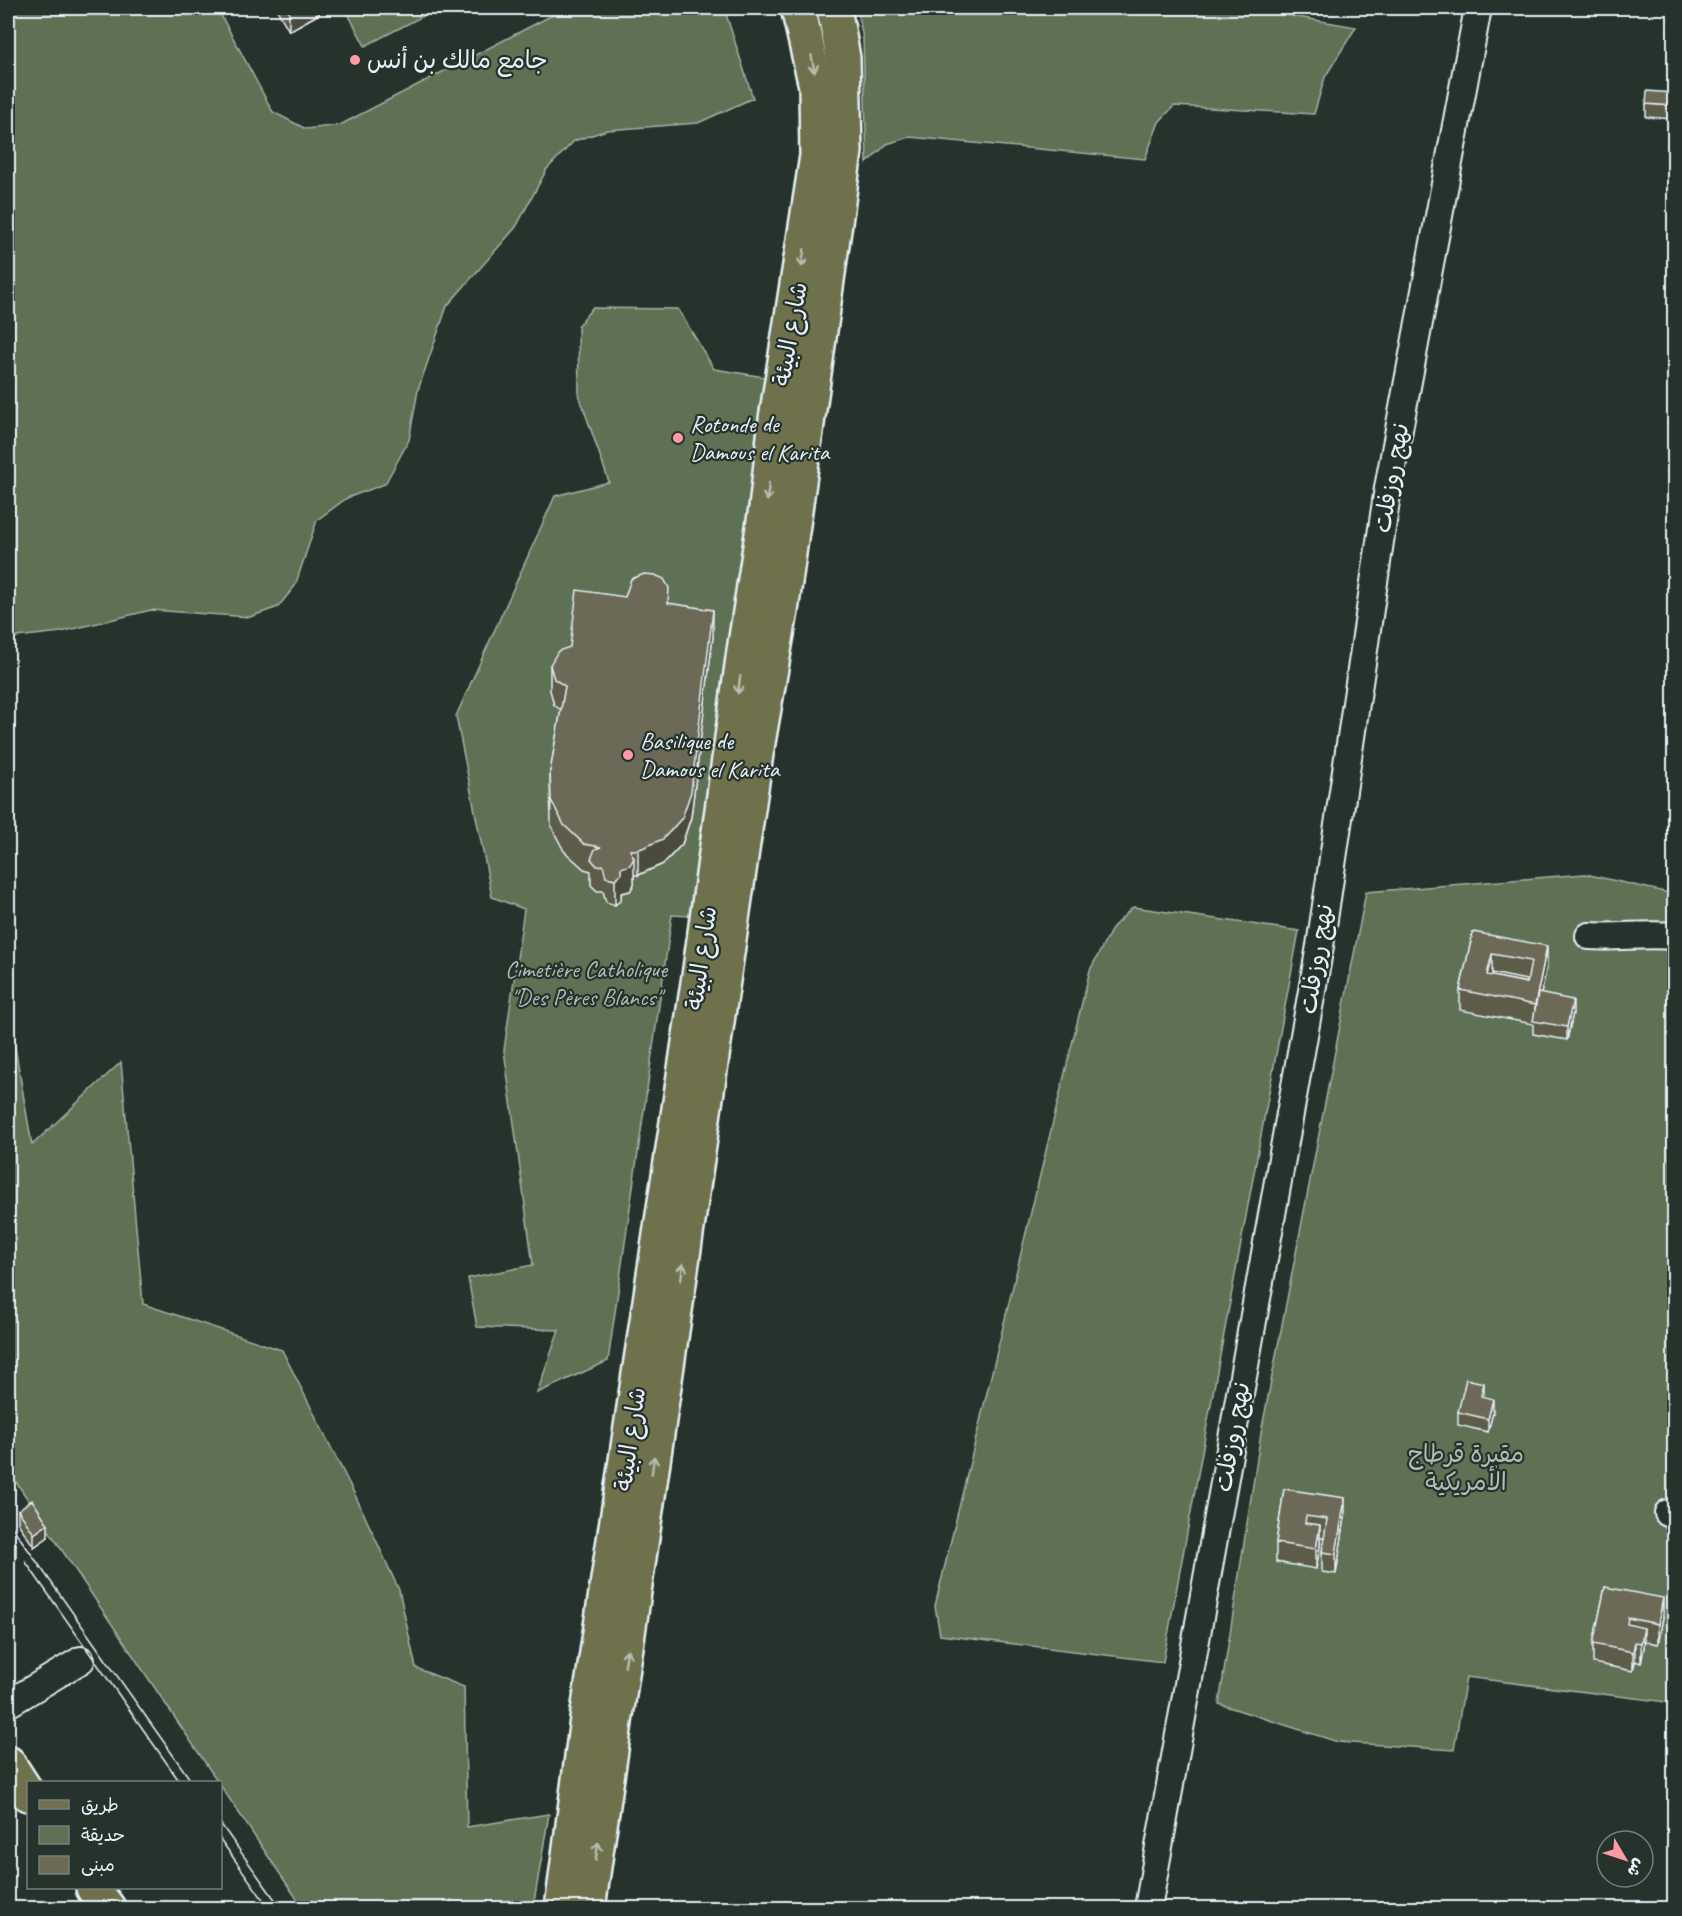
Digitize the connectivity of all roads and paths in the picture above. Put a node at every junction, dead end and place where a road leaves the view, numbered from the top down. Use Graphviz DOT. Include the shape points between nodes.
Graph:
graph roads {
  1 [pos="798,8"];
  2 [pos="834,8"];
  3 [pos="1475,8"];
  4 [pos="1589,936"];
  5 [pos="1674,936"];
  6 [pos="81,1660"];
  7 [pos="8,1704"];
  8 [pos="8,1764"];
  9 [pos="27,1792"];
  10 [pos="94,1889"];
  11 [pos="108,1908"];
  12 [pos="562,1908"];
  13 [pos="588,1908"];
  14 [pos="1148,1908"];
  1 -- 12 [label="main road, شارع البيئة, one-way" via="816,86 817,156"];
  13 -- 2 [label="main road, شارع البيئة, one-way" via="754,766 781,611 845,151 843,58"];
  3 -- 14 [label="street, نهج روزفلت" via="1388,488 1320,946"];
  4 -- 5 [label="street"];
  6 -- 7 [label="street"];
  8 -- 9 [label="main road"];
  10 -- 11 [label="main road"];
}
